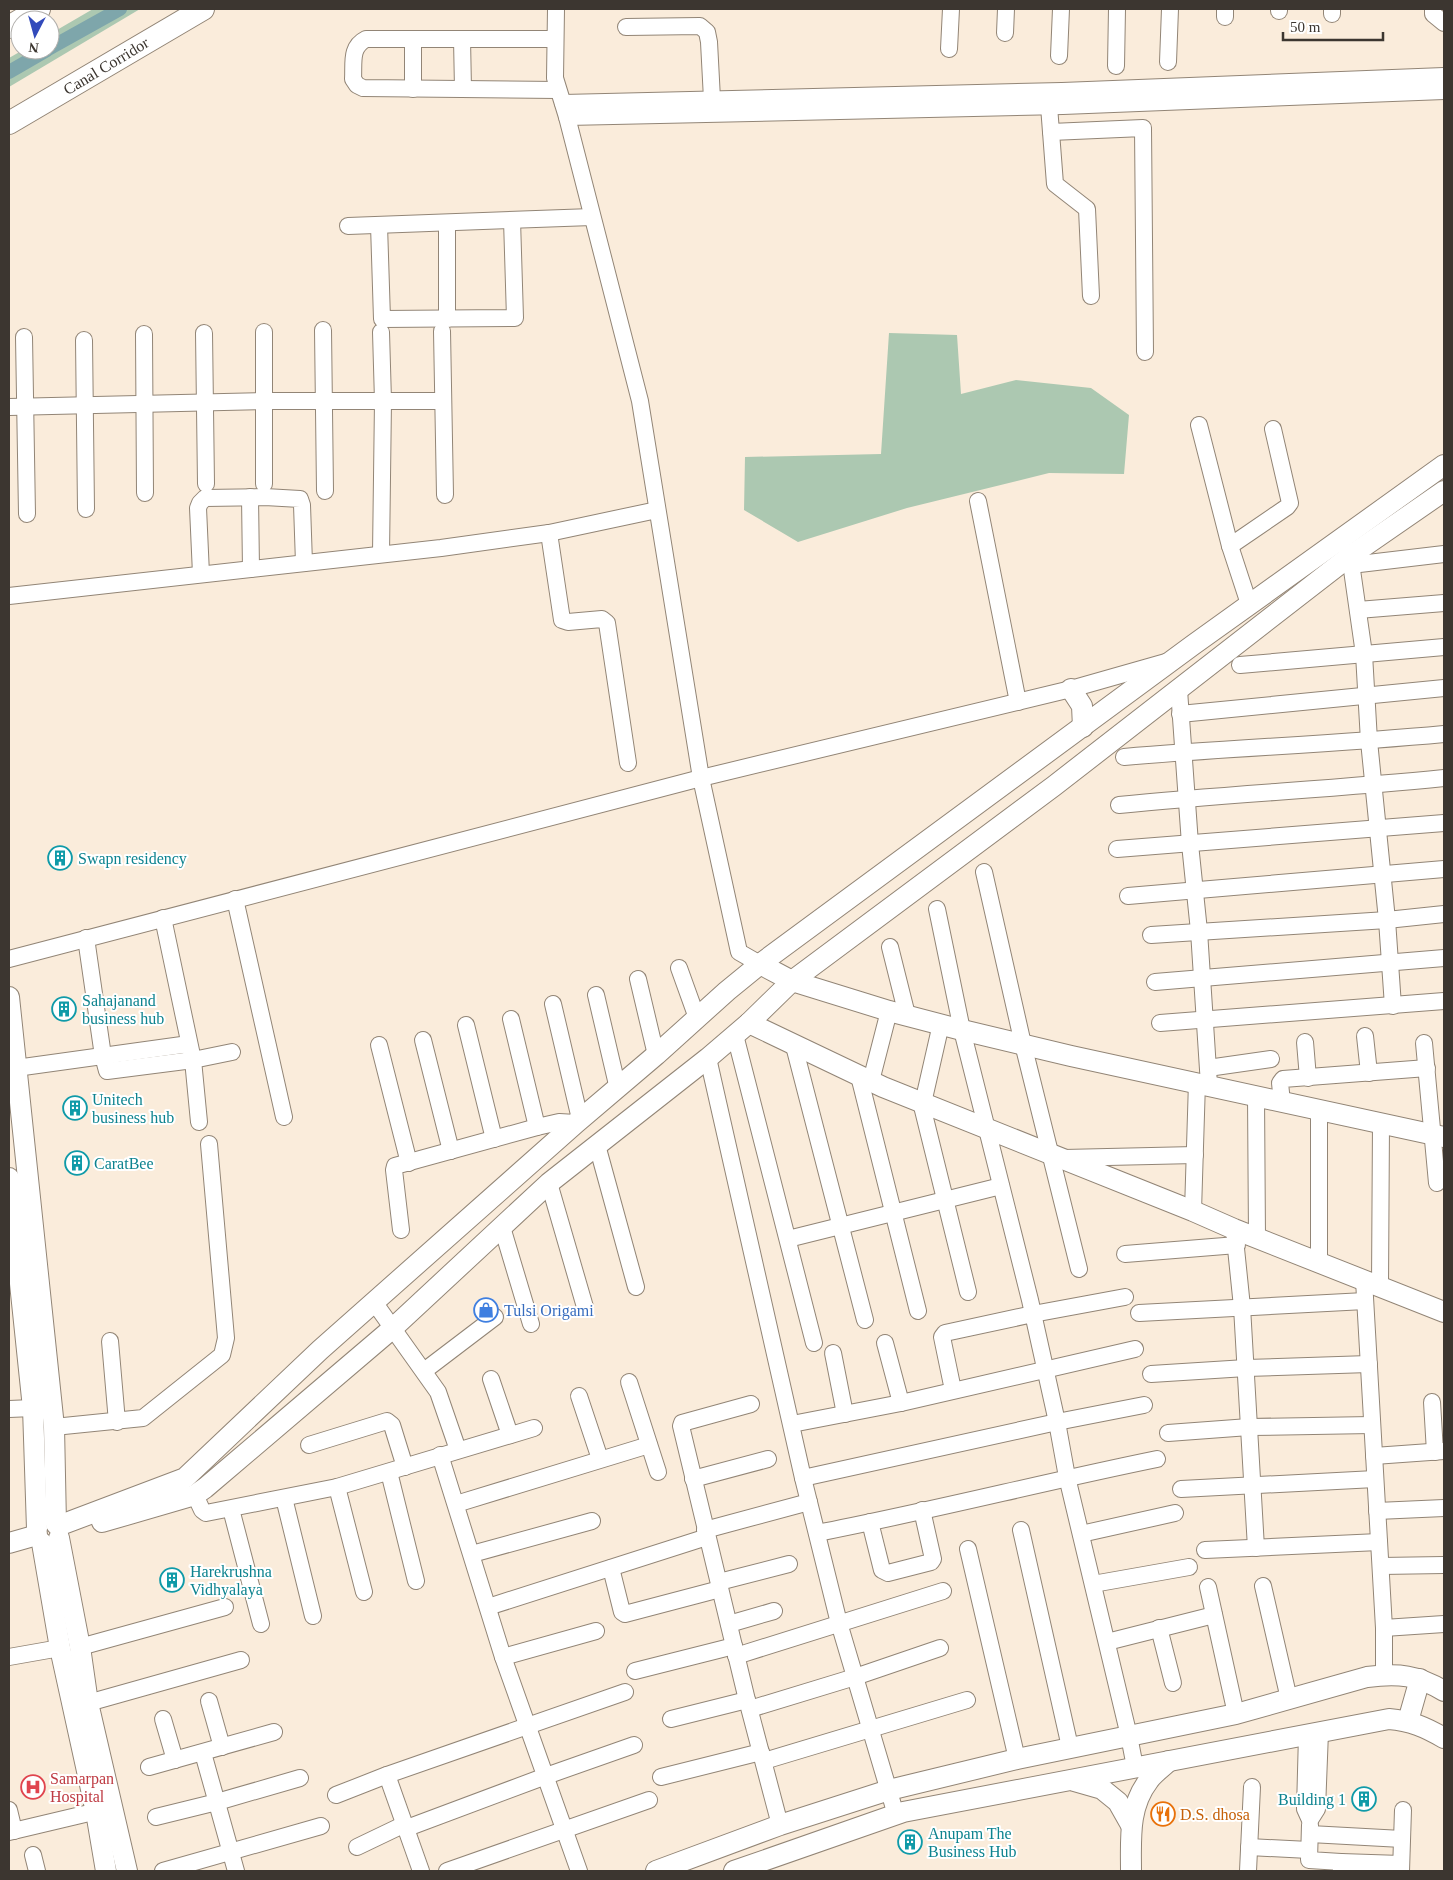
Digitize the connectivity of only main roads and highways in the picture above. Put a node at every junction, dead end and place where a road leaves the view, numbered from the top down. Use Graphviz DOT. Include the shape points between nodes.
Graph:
graph roads {
  1 [pos="39,9"];
  2 [pos="203,9"];
  3 [pos="9,26"];
  4 [pos="9,123"];
  1 -- 3 [label="main road"];
  2 -- 4 [label="main road, Canal Corridor"];
}
